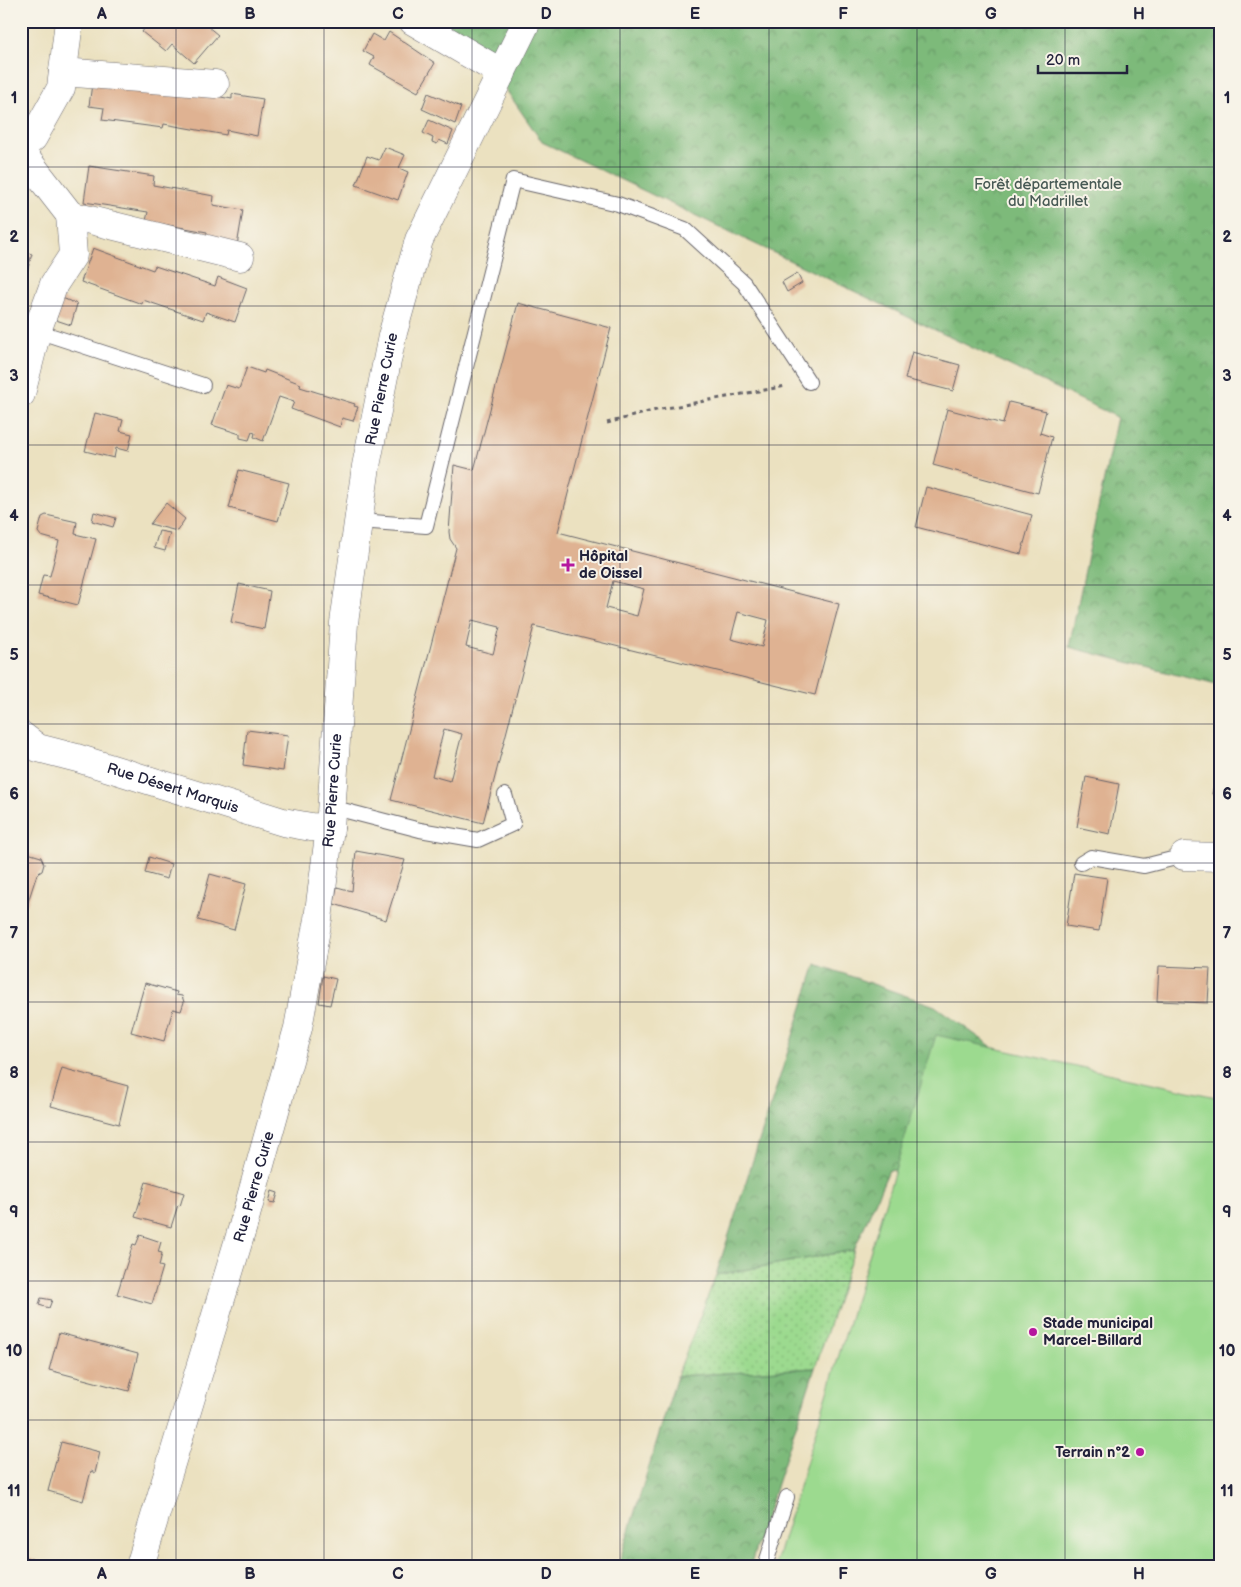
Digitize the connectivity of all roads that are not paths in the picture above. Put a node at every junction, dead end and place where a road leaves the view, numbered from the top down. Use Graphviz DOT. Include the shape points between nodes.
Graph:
graph roads {
  1 [pos="69,21"];
  2 [pos="413,21"];
  3 [pos="527,21"];
  4 [pos="63,72"];
  5 [pos="502,73"];
  6 [pos="215,84"];
  7 [pos="21,146"];
  8 [pos="21,152"];
  9 [pos="70,215"];
  10 [pos="240,257"];
  11 [pos="37,331"];
  12 [pos="809,382"];
  13 [pos="203,385"];
  14 [pos="21,394"];
  15 [pos="359,521"];
  16 [pos="21,735"];
  17 [pos="505,796"];
  18 [pos="330,818"];
  19 [pos="1184,856"];
  20 [pos="1220,857"];
  21 [pos="1082,863"];
  22 [pos="787,1497"];
  23 [pos="140,1566"];
  24 [pos="766,1566"];
  1 -- 4 [label="street"];
  2 -- 5 [label="street"];
  3 -- 5 [label="street, Rue Pierre Curie"];
  4 -- 6 [label="street"];
  4 -- 7 [label="street" via="57,96 33,138"];
  5 -- 15 [label="street, Rue Pierre Curie" via="419,240 392,336 366,466"];
  8 -- 9 [label="street"];
  9 -- 10 [label="street"];
  9 -- 11 [label="street" via="73,255 54,284"];
  11 -- 13 [label="lane"];
  11 -- 14 [label="street"];
  12 -- 15 [label="lane" via="744,283 685,229 618,204 513,180 426,526"];
  15 -- 18 [label="street, Rue Pierre Curie" via="344,623"];
  16 -- 18 [label="street, Rue Désert Marquis" via="38,748 282,822 311,827"];
  17 -- 18 [label="lane" via="513,824 478,840"];
  18 -- 23 [label="street, Rue Pierre Curie" via="318,919 298,1028 243,1226"];
  19 -- 20 [label="street"];
  19 -- 21 [label="lane" via="1144,866 1091,857"];
  22 -- 24 [label="lane"];
}
